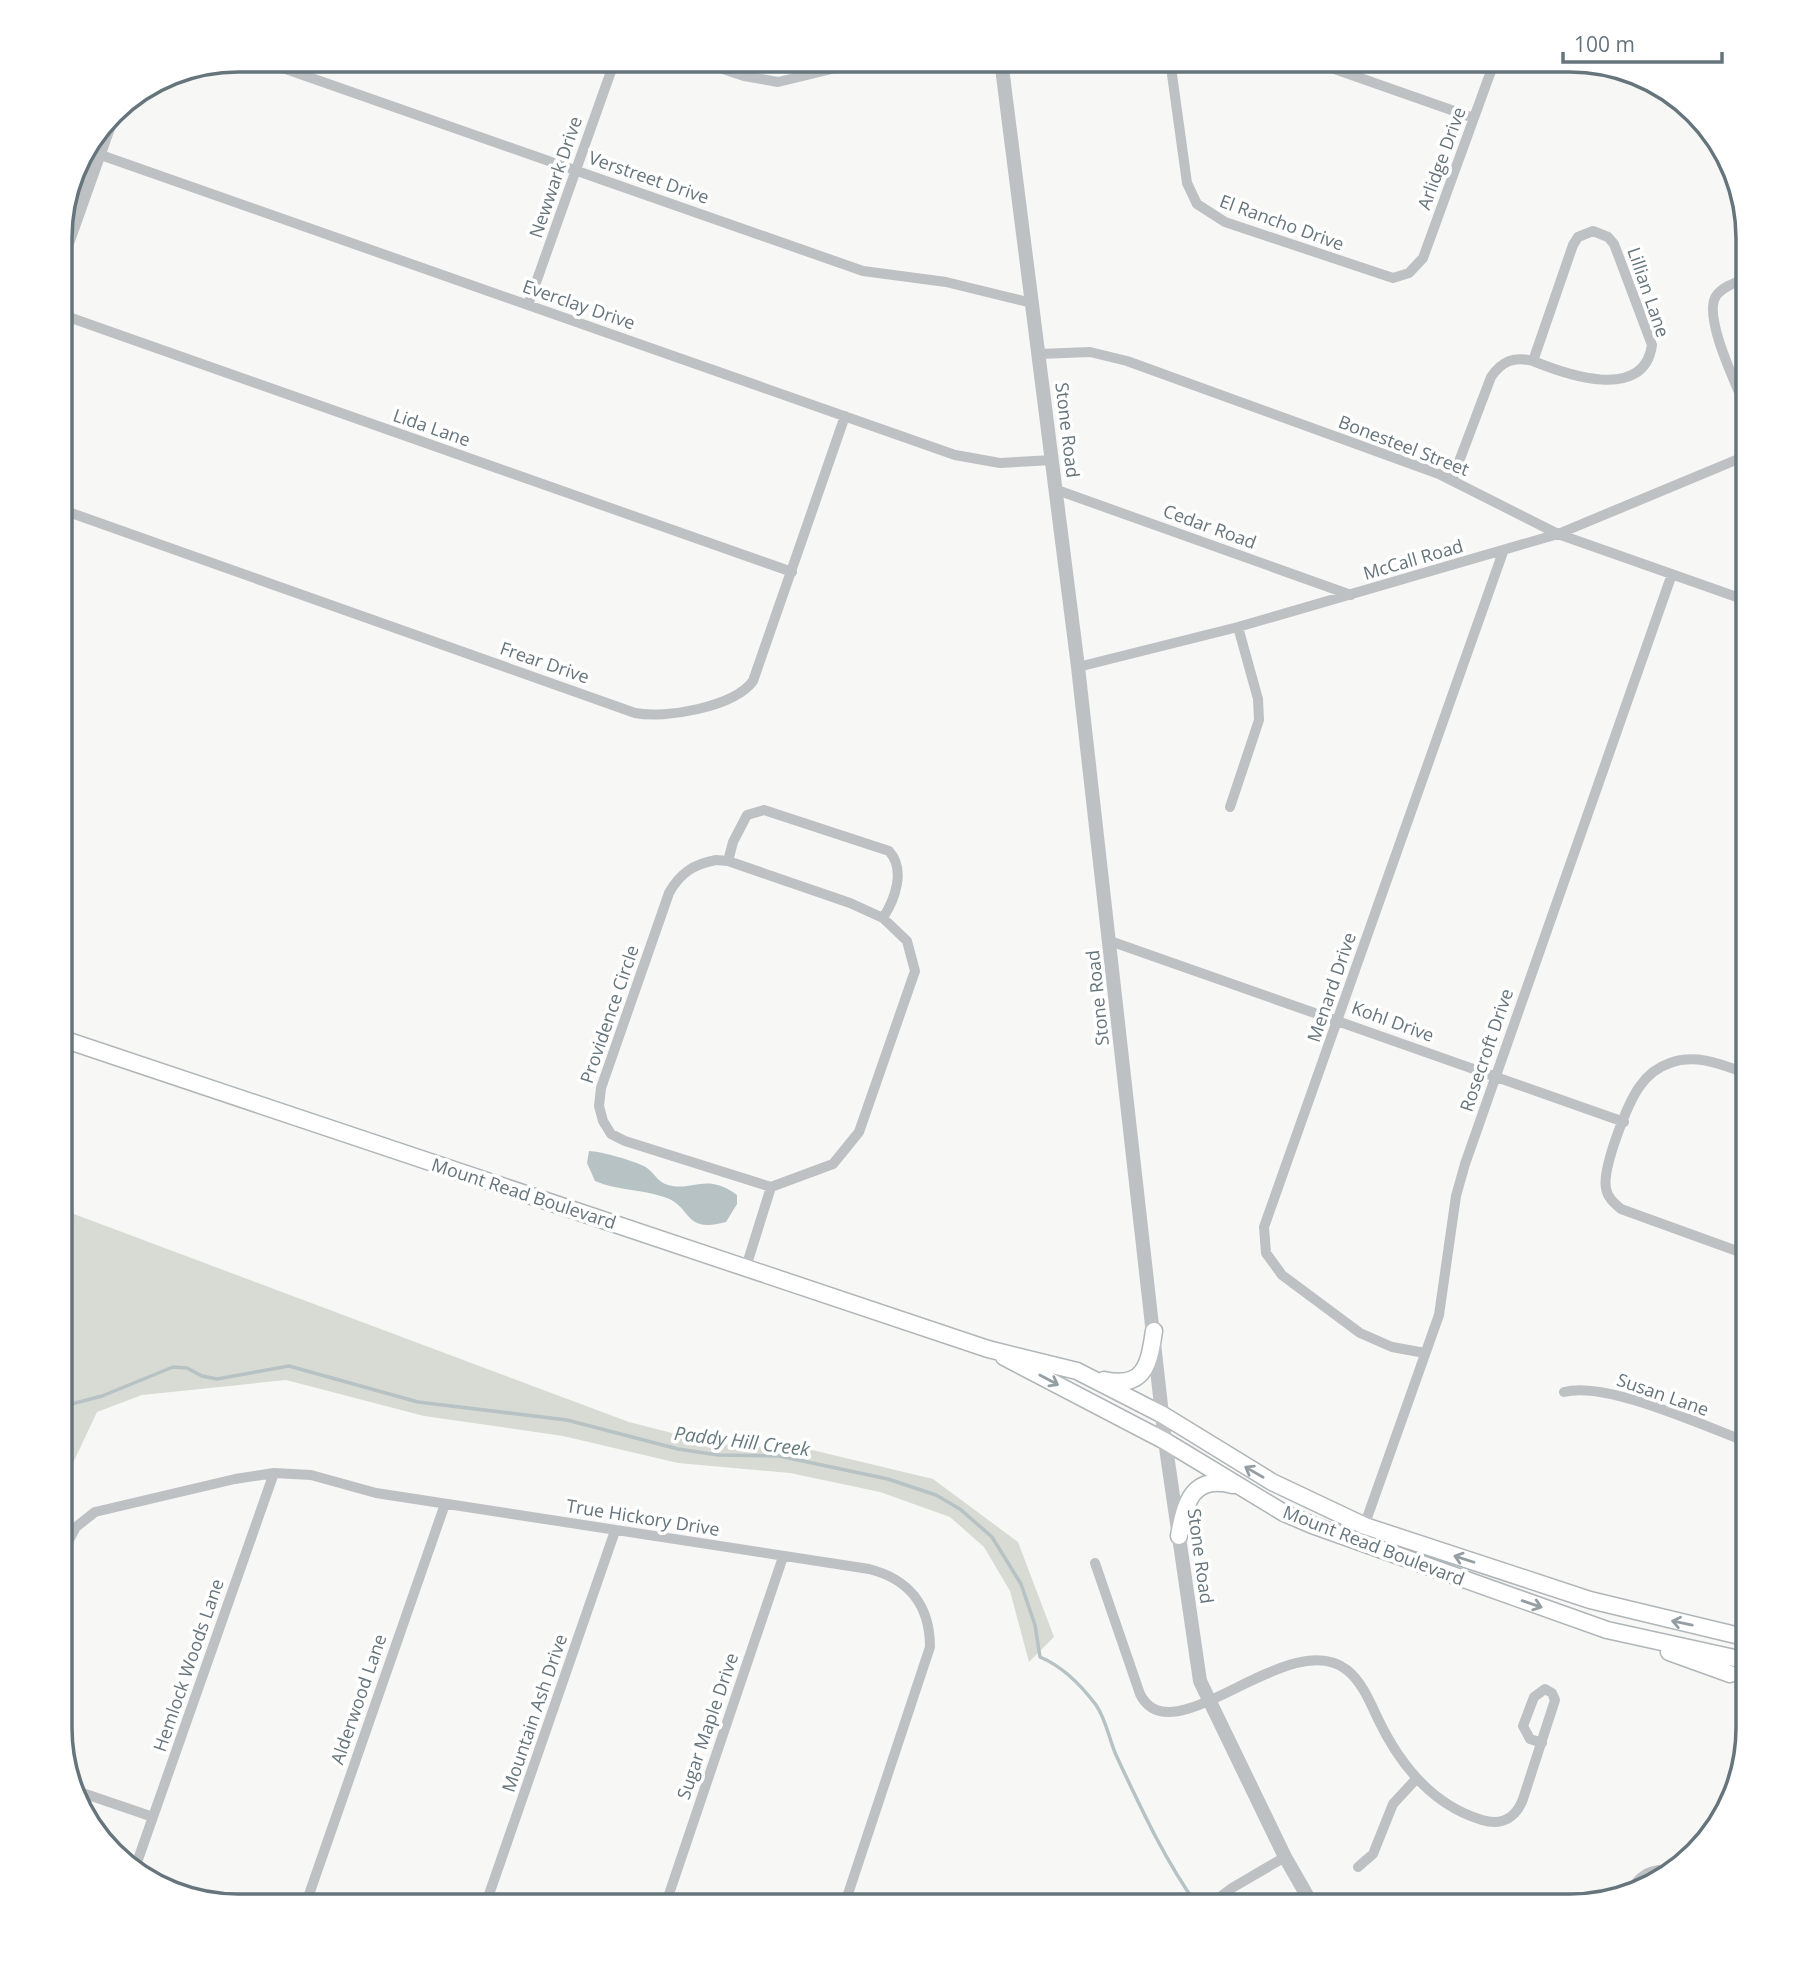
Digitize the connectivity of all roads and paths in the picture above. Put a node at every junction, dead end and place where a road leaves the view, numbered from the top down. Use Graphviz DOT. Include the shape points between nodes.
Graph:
graph roads {
  1 [pos="294,72"];
  2 [pos="611,72"];
  3 [pos="732,72"];
  4 [pos="814,72"];
  5 [pos="1003,72"];
  6 [pos="1172,72"];
  7 [pos="1343,72"];
  8 [pos="1491,72"];
  9 [pos="1474,118"];
  10 [pos="102,143"];
  11 [pos="98,154"];
  12 [pos="576,170"];
  13 [pos="72,229"];
  14 [pos="1418,266"];
  15 [pos="1736,284"];
  16 [pos="1032,303"];
  17 [pos="528,305"];
  18 [pos="72,318"];
  19 [pos="1039,354"];
  20 [pos="1533,361"];
  21 [pos="1736,381"];
  22 [pos="845,416"];
  23 [pos="1053,460"];
  24 [pos="1736,460"];
  25 [pos="1452,480"];
  26 [pos="1057,490"];
  27 [pos="72,513"];
  28 [pos="1558,534"];
  29 [pos="1503,552"];
  30 [pos="792,572"];
  31 [pos="1672,574"];
  32 [pos="1351,595"];
  33 [pos="1736,597"];
  34 [pos="1238,627"];
  35 [pos="1078,667"];
  36 [pos="1230,807"];
  37 [pos="728,861"];
  38 [pos="883,918"];
  39 [pos="1110,941"];
  40 [pos="1338,1020"];
  41 [pos="72,1042"];
  42 [pos="1736,1070"];
  43 [pos="1496,1077"];
  44 [pos="1624,1122"];
  45 [pos="771,1187"];
  46 [pos="1736,1251"];
  47 [pos="746,1267"];
  48 [pos="1154,1331"];
  49 [pos="988,1349"];
  50 [pos="1425,1353"];
  51 [pos="1089,1377"];
  52 [pos="1564,1392"];
  53 [pos="1163,1415"];
  54 [pos="1736,1437"];
  55 [pos="1165,1441"];
  56 [pos="274,1473"];
  57 [pos="1242,1487"];
  58 [pos="444,1504"];
  59 [pos="1365,1526"];
  60 [pos="615,1531"];
  61 [pos="72,1534"];
  62 [pos="1179,1536"];
  63 [pos="1358,1543"];
  64 [pos="783,1557"];
  65 [pos="1096,1563"];
  66 [pos="1736,1632"];
  67 [pos="1736,1664"];
  68 [pos="1207,1701"];
  69 [pos="1542,1743"];
  70 [pos="1416,1779"];
  71 [pos="85,1794"];
  72 [pos="153,1817"];
  73 [pos="1285,1857"];
  74 [pos="138,1860"];
  75 [pos="1358,1867"];
  76 [pos="309,1894"];
  77 [pos="489,1894"];
  78 [pos="669,1894"];
  79 [pos="848,1894"];
  80 [pos="1224,1894"];
  81 [pos="1307,1894"];
  1 -- 12 [label="street, Verstreet Drive"];
  2 -- 12 [label="street, Newwark Drive"];
  3 -- 4 [label="street" via="778,82"];
  5 -- 16 [label="street, Stone Road"];
  6 -- 14 [label="street, El Rancho Drive" via="1187,183 1205,212 1383,277 1401,276"];
  7 -- 9 [label="street"];
  8 -- 9 [label="street, Arlidge Drive"];
  9 -- 14 [label="street, Arlidge Drive"];
  10 -- 11 [label="street"];
  11 -- 13 [label="street"];
  11 -- 17 [label="street, Everclay Drive"];
  12 -- 16 [label="street, Verstreet Drive" via="863,271 946,282"];
  12 -- 17 [label="street, Newwark Drive"];
  15 -- 21 [label="street" via="1716,295 1711,315"];
  16 -- 19 [label="street, Stone Road"];
  17 -- 22 [label="street, Everclay Drive"];
  18 -- 30 [label="street, Lida Lane"];
  19 -- 23 [label="street, Stone Road"];
  19 -- 25 [label="street, Bonesteel Street" via="1090,352 1118,358"];
  20 -- 20 [label="street, Lillian Lane" via="1578,237 1593,231 1608,236 1651,339 1648,358 1625,376 1596,381"];
  20 -- 25 [label="street" via="1513,359 1497,368"];
  22 -- 23 [label="street, Everclay Drive" via="976,460"];
  22 -- 30 [label="street, Frear Drive"];
  23 -- 26 [label="street, Stone Road"];
  24 -- 28 [label="street, McCall Road"];
  25 -- 28 [label="street, Bonesteel Street"];
  26 -- 32 [label="street, Cedar Road"];
  26 -- 35 [label="street, Stone Road" via="1060,547"];
  27 -- 30 [label="street, Frear Drive" via="646,715 722,703 747,688 758,671"];
  28 -- 29 [label="street, McCall Road"];
  28 -- 31 [label="street, Bonesteel Street"];
  29 -- 32 [label="street, McCall Road"];
  29 -- 40 [label="street, Menard Drive"];
  31 -- 33 [label="street, Bonesteel Street"];
  31 -- 43 [label="street, Rosecroft Drive"];
  32 -- 34 [label="street, McCall Road"];
  34 -- 35 [label="street, McCall Road"];
  34 -- 36 [label="street" via="1258,699 1259,720"];
  35 -- 39 [label="street, Stone Road"];
  37 -- 38 [label="street, Providence Circle"];
  37 -- 38 [label="street" via="740,827 755,811 777,813 889,851 899,866"];
  37 -- 45 [label="street, Providence Circle" via="695,866 676,880 669,892 605,1073 599,1106 611,1134 625,1141"];
  38 -- 45 [label="street, Providence Circle" via="907,941 915,971 859,1132 833,1164"];
  39 -- 40 [label="street, Kohl Drive"];
  39 -- 48 [label="street, Stone Road"];
  40 -- 43 [label="street, Kohl Drive"];
  40 -- 50 [label="street, Menard Drive" via="1264,1227 1266,1253 1282,1275 1360,1333 1392,1347"];
  41 -- 47 [label="main road, Mount Read Boulevard"];
  42 -- 44 [label="street" via="1703,1059 1670,1063 1639,1087"];
  43 -- 44 [label="street, Kohl Drive"];
  43 -- 50 [label="street, Rosecroft Drive" via="1456,1196 1441,1306"];
  44 -- 46 [label="street" via="1605,1179 1614,1203"];
  45 -- 47 [label="street"];
  47 -- 49 [label="main road, Mount Read Boulevard"];
  48 -- 51 [label="main road" via="1151,1352 1139,1376 1120,1383"];
  48 -- 53 [label="street, Stone Road"];
  49 -- 51 [label="main road, Mount Read Boulevard"];
  49 -- 55 [label="main road, Mount Read Boulevard, one-way"];
  50 -- 59 [label="street, Rosecroft Drive"];
  51 -- 53 [label="main road, Mount Read Boulevard"];
  52 -- 54 [label="street, Susan Lane" via="1599,1390"];
  53 -- 55 [label="street, Stone Road"];
  59 -- 53 [label="main road, Mount Read Boulevard, one-way" via="1272,1482"];
  55 -- 57 [label="main road, Mount Read Boulevard"];
  55 -- 62 [label="street, Stone Road"];
  56 -- 58 [label="street, True Hickory Drive" via="311,1475 376,1493"];
  56 -- 61 [label="street, True Hickory Drive" via="94,1512"];
  56 -- 72 [label="street, Hemlock Woods Lane"];
  57 -- 62 [label="main road" via="1214,1481 1200,1487 1184,1508"];
  57 -- 63 [label="main road, Mount Read Boulevard" via="1284,1513"];
  58 -- 60 [label="street, True Hickory Drive"];
  58 -- 76 [label="street, Alderwood Lane"];
  59 -- 63 [label="street, Rosecroft Drive"];
  66 -- 59 [label="main road, Mount Read Boulevard, one-way" via="1590,1600"];
  60 -- 64 [label="street, True Hickory Drive"];
  60 -- 77 [label="street, Mountain Ash Drive"];
  62 -- 68 [label="street, Stone Road" via="1200,1682"];
  63 -- 67 [label="main road, Mount Read Boulevard, one-way" via="1607,1630"];
  64 -- 78 [label="street, Sugar Maple Drive"];
  64 -- 79 [label="street, True Hickory Drive" via="892,1576 922,1605 930,1636 928,1662"];
  65 -- 68 [label="street" via="1147,1706 1167,1714"];
  68 -- 70 [label="street" via="1290,1663 1332,1662 1355,1678"];
  68 -- 73 [label="street, Stone Road"];
  69 -- 69 [label="street" via="1555,1700 1545,1689 1534,1697 1523,1726 1530,1739"];
  69 -- 70 [label="street" via="1520,1809 1507,1821 1490,1822 1467,1814"];
  70 -- 75 [label="street" via="1392,1804 1373,1854"];
  71 -- 72 [label="street"];
  72 -- 74 [label="street, Hemlock Woods Lane"];
  73 -- 80 [label="street"];
  73 -- 81 [label="street, Stone Road"];
}
